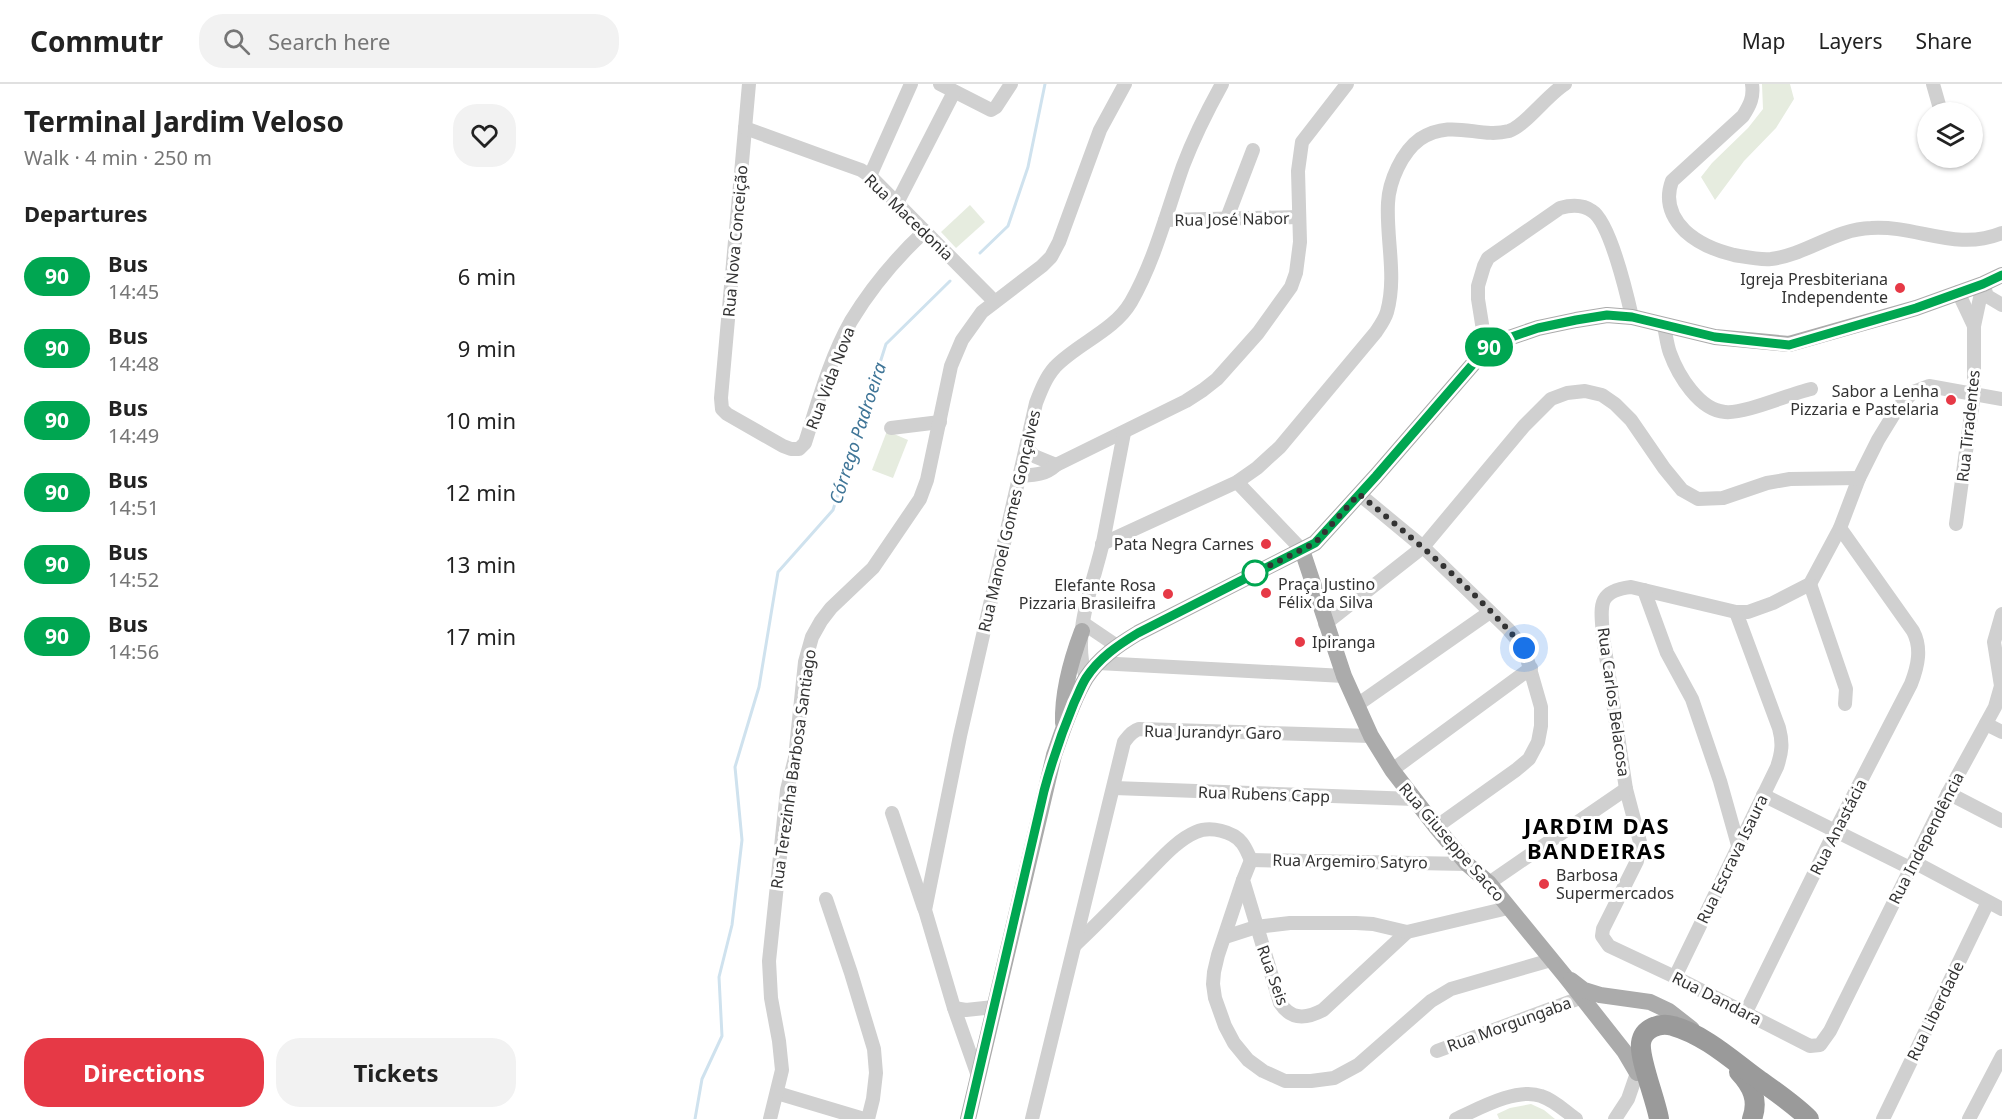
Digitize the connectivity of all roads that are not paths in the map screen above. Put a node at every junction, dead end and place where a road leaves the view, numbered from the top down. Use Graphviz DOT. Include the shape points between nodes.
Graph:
graph roads {
  1 [pos="749,84"];
  2 [pos="911,84"];
  3 [pos="940,84"];
  4 [pos="1011,84"];
  5 [pos="1125,84"];
  6 [pos="1222,84"];
  7 [pos="1347,84"];
  8 [pos="1564,84"];
  9 [pos="1752,84"];
  10 [pos="1933,84"];
  11 [pos="954,92"];
  12 [pos="1938,102"];
  13 [pos="745,128"];
  14 [pos="1253,150"];
  15 [pos="870,176"];
  16 [pos="897,203"];
  17 [pos="1299,217"];
  18 [pos="1227,218"];
  19 [pos="1165,220"];
  20 [pos="925,231"];
  21 [pos="2002,233"];
  22 [pos="2002,276"];
  23 [pos="1983,284"];
  24 [pos="1958,292"];
  25 [pos="994,301"];
  26 [pos="2002,305"];
  27 [pos="1632,317"];
  28 [pos="1664,326"];
  29 [pos="1974,326"];
  30 [pos="1486,349"];
  31 [pos="1811,389"];
  32 [pos="1974,393"];
  33 [pos="721,398"];
  34 [pos="2002,399"];
  35 [pos="940,422"];
  36 [pos="891,428"];
  37 [pos="1124,433"];
  38 [pos="1026,448"];
  39 [pos="1056,465"];
  40 [pos="1020,476"];
  41 [pos="1859,478"];
  42 [pos="1237,482"];
  43 [pos="1359,494"];
  44 [pos="1956,525"];
  45 [pos="1840,528"];
  46 [pos="1102,544"];
  47 [pos="1423,547"];
  48 [pos="1302,550"];
  49 [pos="1810,584"];
  50 [pos="1644,590"];
  51 [pos="1490,612"];
  52 [pos="1736,612"];
  53 [pos="2002,614"];
  54 [pos="1325,624"];
  55 [pos="1082,627"];
  56 [pos="1117,646"];
  57 [pos="1098,663"];
  58 [pos="1532,668"];
  59 [pos="1344,676"];
  60 [pos="1086,678"];
  61 [pos="2002,686"];
  62 [pos="1845,704"];
  63 [pos="1357,705"];
  64 [pos="1986,724"];
  65 [pos="1063,729"];
  66 [pos="2002,732"];
  67 [pos="1371,736"];
  68 [pos="1392,770"];
  69 [pos="1114,788"];
  70 [pos="1626,789"];
  71 [pos="1948,793"];
  72 [pos="1764,795"];
  73 [pos="1414,799"];
  74 [pos="892,813"];
  75 [pos="2002,821"];
  76 [pos="1436,827"];
  77 [pos="1835,831"];
  78 [pos="1738,845"];
  79 [pos="1251,860"];
  80 [pos="1467,864"];
  81 [pos="1912,865"];
  82 [pos="1243,880"];
  83 [pos="1489,883"];
  84 [pos="826,898"];
  85 [pos="1988,902"];
  86 [pos="1508,908"];
  87 [pos="2002,909"];
  88 [pos="925,910"];
  89 [pos="1256,927"];
  90 [pos="1407,932"];
  91 [pos="1602,936"];
  92 [pos="1225,937"];
  93 [pos="1076,945"];
  94 [pos="1551,960"];
  95 [pos="1565,976"];
  96 [pos="1675,977"];
  97 [pos="1580,998"];
  98 [pos="994,1007"];
  99 [pos="954,1008"];
  100 [pos="1746,1012"];
  101 [pos="1830,1031"];
  102 [pos="1717,1048"];
  103 [pos="1437,1051"];
  104 [pos="2002,1056"];
  105 [pos="1636,1073"];
  106 [pos="978,1076"];
  107 [pos="777,1093"];
  108 [pos="1652,1112"];
  109 [pos="1486,1113"];
  110 [pos="770,1119"];
  111 [pos="866,1119"];
  112 [pos="968,1119"];
  113 [pos="1032,1119"];
  114 [pos="1456,1119"];
  115 [pos="1576,1119"];
  116 [pos="1615,1119"];
  117 [pos="1752,1119"];
  118 [pos="1809,1119"];
  119 [pos="1882,1119"];
  120 [pos="1969,1119"];
  1 -- 13 [label="street, Rua Nova Conceição"];
  2 -- 15 [label="street"];
  3 -- 11 [label="street"];
  4 -- 11 [label="street" via="991,110"];
  5 -- 25 [label="street, Rua Terezinha Barbosa Santiago" via="1100,130 1050,257"];
  6 -- 19 [label="street, Rua Manoel Gomes Gonçalves" via="1195,135"];
  7 -- 17 [label="street" via="1302,142"];
  8 -- 42 [label="street" via="1518,127 1496,132 1435,131 1408,151 1391,183 1388,202 1391,280 1386,314 1376,332 1280,447"];
  9 -- 21 [label="street" via="1754,93 1743,116 1672,181 1669,190 1668,198 1678,224 1707,246 1768,260 1870,228 1962,241"];
  10 -- 12 [label="street"];
  11 -- 16 [label="street"];
  13 -- 15 [label="street, Rua Macedonia"];
  13 -- 33 [label="street, Rua Nova Conceição"];
  14 -- 18 [label="street"];
  15 -- 16 [label="street, Rua Macedonia"];
  16 -- 20 [label="street, Rua Macedonia"];
  17 -- 18 [label="street, Rua José Nabor"];
  17 -- 37 [label="street" via="1296,273 1291,287 1258,333 1203,390"];
  18 -- 19 [label="street, Rua José Nabor"];
  19 -- 38 [label="street, Rua Manoel Gomes Gonçalves" via="1130,303 1111,324 1066,357 1043,386"];
  20 -- 25 [label="street, Rua Macedonia"];
  20 -- 33 [label="street, Rua Vida Nova" via="876,284 851,322 821,391 806,443 799,448 783,446 727,414"];
  22 -- 23 [label="main road"];
  23 -- 24 [label="main road"];
  23 -- 26 [label="street" via="1987,296"];
  23 -- 29 [label="street, Rua Tiradentes"];
  24 -- 28 [label="main road" via="1789,345 1715,337"];
  24 -- 29 [label="street, Rua Tiradentes"];
  25 -- 35 [label="street, Rua Terezinha Barbosa Santiago" via="962,340 951,366"];
  27 -- 28 [label="main road"];
  27 -- 30 [label="main road" via="1607,315 1538,328"];
  27 -- 30 [label="street" via="1603,225 1595,212 1569,206 1560,208 1488,258 1478,286"];
  28 -- 31 [label="street" via="1670,353 1690,390 1710,407 1726,412"];
  29 -- 32 [label="street, Rua Tiradentes"];
  30 -- 43 [label="main road"];
  32 -- 34 [label="street"];
  32 -- 41 [label="street" via="1929,386 1913,392 1897,409"];
  32 -- 44 [label="street, Rua Tiradentes"];
  35 -- 36 [label="street"];
  35 -- 107 [label="street, Rua Terezinha Barbosa Santiago" via="920,499 873,568 821,621 805,662 769,961 782,1062"];
  37 -- 39 [label="street"];
  37 -- 46 [label="street"];
  38 -- 39 [label="street" via="1034,456"];
  38 -- 40 [label="street, Rua Manoel Gomes Gonçalves"];
  39 -- 40 [label="street" via="1042,474"];
  40 -- 88 [label="street, Rua Manoel Gomes Gonçalves" via="960,736"];
  41 -- 45 [label="street"];
  41 -- 47 [label="street" via="1790,479 1723,498 1698,499 1682,490 1616,404 1586,391 1567,393 1551,399 1524,426"];
  42 -- 46 [label="street"];
  42 -- 48 [label="street"];
  43 -- 47 [label="street"];
  43 -- 48 [label="main road" via="1315,543"];
  45 -- 49 [label="street"];
  45 -- 77 [label="street, Rua Anastácia" via="1904,615 1919,648 1911,684"];
  46 -- 55 [label="street"];
  47 -- 51 [label="street"];
  47 -- 54 [label="street"];
  48 -- 54 [label="main road, Rua Giuseppe Sacco"];
  48 -- 56 [label="main road"];
  49 -- 52 [label="street, Rua Carlos Belacosa" via="1773,603"];
  49 -- 62 [label="street" via="1846,689"];
  50 -- 52 [label="street, Rua Carlos Belacosa"];
  50 -- 70 [label="street, Rua Carlos Belacosa" via="1615,589 1604,601 1602,615"];
  50 -- 78 [label="street" via="1667,652 1692,699"];
  51 -- 58 [label="street" via="1524,648"];
  51 -- 63 [label="street"];
  52 -- 72 [label="street, Rua Escrava Isaura" via="1782,739 1777,767"];
  53 -- 61 [label="street, Rua Independência" via="1994,642"];
  54 -- 59 [label="main road, Rua Giuseppe Sacco"];
  55 -- 56 [label="street"];
  55 -- 60 [label="street" via="1081,664"];
  55 -- 65 [label="main road" via="1062,705"];
  56 -- 57 [label="main road"];
  57 -- 59 [label="street"];
  57 -- 60 [label="main road"];
  58 -- 68 [label="street"];
  58 -- 76 [label="street" via="1541,706 1541,726 1529,759"];
  59 -- 63 [label="main road, Rua Giuseppe Sacco"];
  60 -- 65 [label="main road"];
  61 -- 64 [label="street, Rua Independência"];
  63 -- 67 [label="main road, Rua Giuseppe Sacco"];
  64 -- 66 [label="street"];
  64 -- 71 [label="street, Rua Independência"];
  65 -- 98 [label="main road" via="1044,791"];
  67 -- 68 [label="main road, Rua Giuseppe Sacco"];
  67 -- 69 [label="street, Rua Jurandyr Garo" via="1139,729 1125,742"];
  68 -- 73 [label="main road, Rua Giuseppe Sacco"];
  69 -- 73 [label="street, Rua Rubens Capp"];
  69 -- 93 [label="street, Rua Jurandyr Garo"];
  70 -- 83 [label="street"];
  70 -- 91 [label="street, Rua Carlos Belacosa" via="1640,851"];
  71 -- 75 [label="street"];
  71 -- 81 [label="street, Rua Independência"];
  72 -- 77 [label="street"];
  72 -- 78 [label="street, Rua Escrava Isaura"];
  73 -- 76 [label="main road, Rua Giuseppe Sacco"];
  74 -- 88 [label="street"];
  76 -- 80 [label="main road, Rua Giuseppe Sacco"];
  77 -- 81 [label="street"];
  77 -- 100 [label="street, Rua Anastácia"];
  78 -- 96 [label="street, Rua Escrava Isaura"];
  79 -- 80 [label="street, Rua Argemiro Satyro"];
  79 -- 82 [label="street"];
  79 -- 93 [label="street, Rua Argemiro Satyro" via="1242,842 1232,835 1219,830 1196,832 1163,857"];
  80 -- 83 [label="main road, Rua Giuseppe Sacco"];
  81 -- 85 [label="street"];
  81 -- 101 [label="street, Rua Independência"];
  82 -- 89 [label="street, Rua Seis"];
  82 -- 92 [label="street"];
  83 -- 86 [label="main road, Rua Giuseppe Sacco"];
  84 -- 111 [label="street" via="874,1049 876,1073"];
  85 -- 87 [label="street"];
  85 -- 119 [label="street, Rua Liberdade"];
  86 -- 90 [label="street"];
  86 -- 94 [label="main road, Rua Giuseppe Sacco"];
  88 -- 99 [label="street, Rua Manoel Gomes Gonçalves"];
  89 -- 90 [label="street" via="1356,923"];
  89 -- 90 [label="street, Rua Seis" via="1280,1003 1295,1017 1313,1016 1323,1010"];
  89 -- 92 [label="street"];
  91 -- 96 [label="street, Rua Dandara" via="1609,946"];
  92 -- 94 [label="street" via="1213,984 1225,1026 1248,1060 1285,1081 1334,1078 1358,1065 1440,994"];
  93 -- 113 [label="street"];
  94 -- 95 [label="main road, Rua Giuseppe Sacco"];
  95 -- 97 [label="main road, Rua Giuseppe Sacco"];
  95 -- 102 [label="main road" via="1584,990 1650,1002 1669,1011"];
  96 -- 100 [label="street, Rua Dandara"];
  97 -- 103 [label="street, Rua Morgungaba"];
  97 -- 105 [label="main road, Rua Giuseppe Sacco" via="1624,1051"];
  98 -- 99 [label="street"];
  98 -- 106 [label="main road"];
  99 -- 106 [label="street, Rua Manoel Gomes Gonçalves"];
  100 -- 101 [label="street, Rua Dandara" via="1810,1046 1820,1045"];
  102 -- 108 [label="highway" via="1671,1025 1653,1026 1645,1033 1641,1043"];
  102 -- 117 [label="highway" via="1751,1085"];
  102 -- 118 [label="highway"];
  104 -- 120 [label="street"];
  105 -- 108 [label="highway"];
  105 -- 116 [label="street" via="1628,1099"];
  106 -- 112 [label="main road"];
  107 -- 110 [label="street, Rua Terezinha Barbosa Santiago"];
  107 -- 111 [label="street"];
  109 -- 114 [label="street"];
  109 -- 115 [label="street" via="1510,1096 1533,1094 1552,1101"];
}
